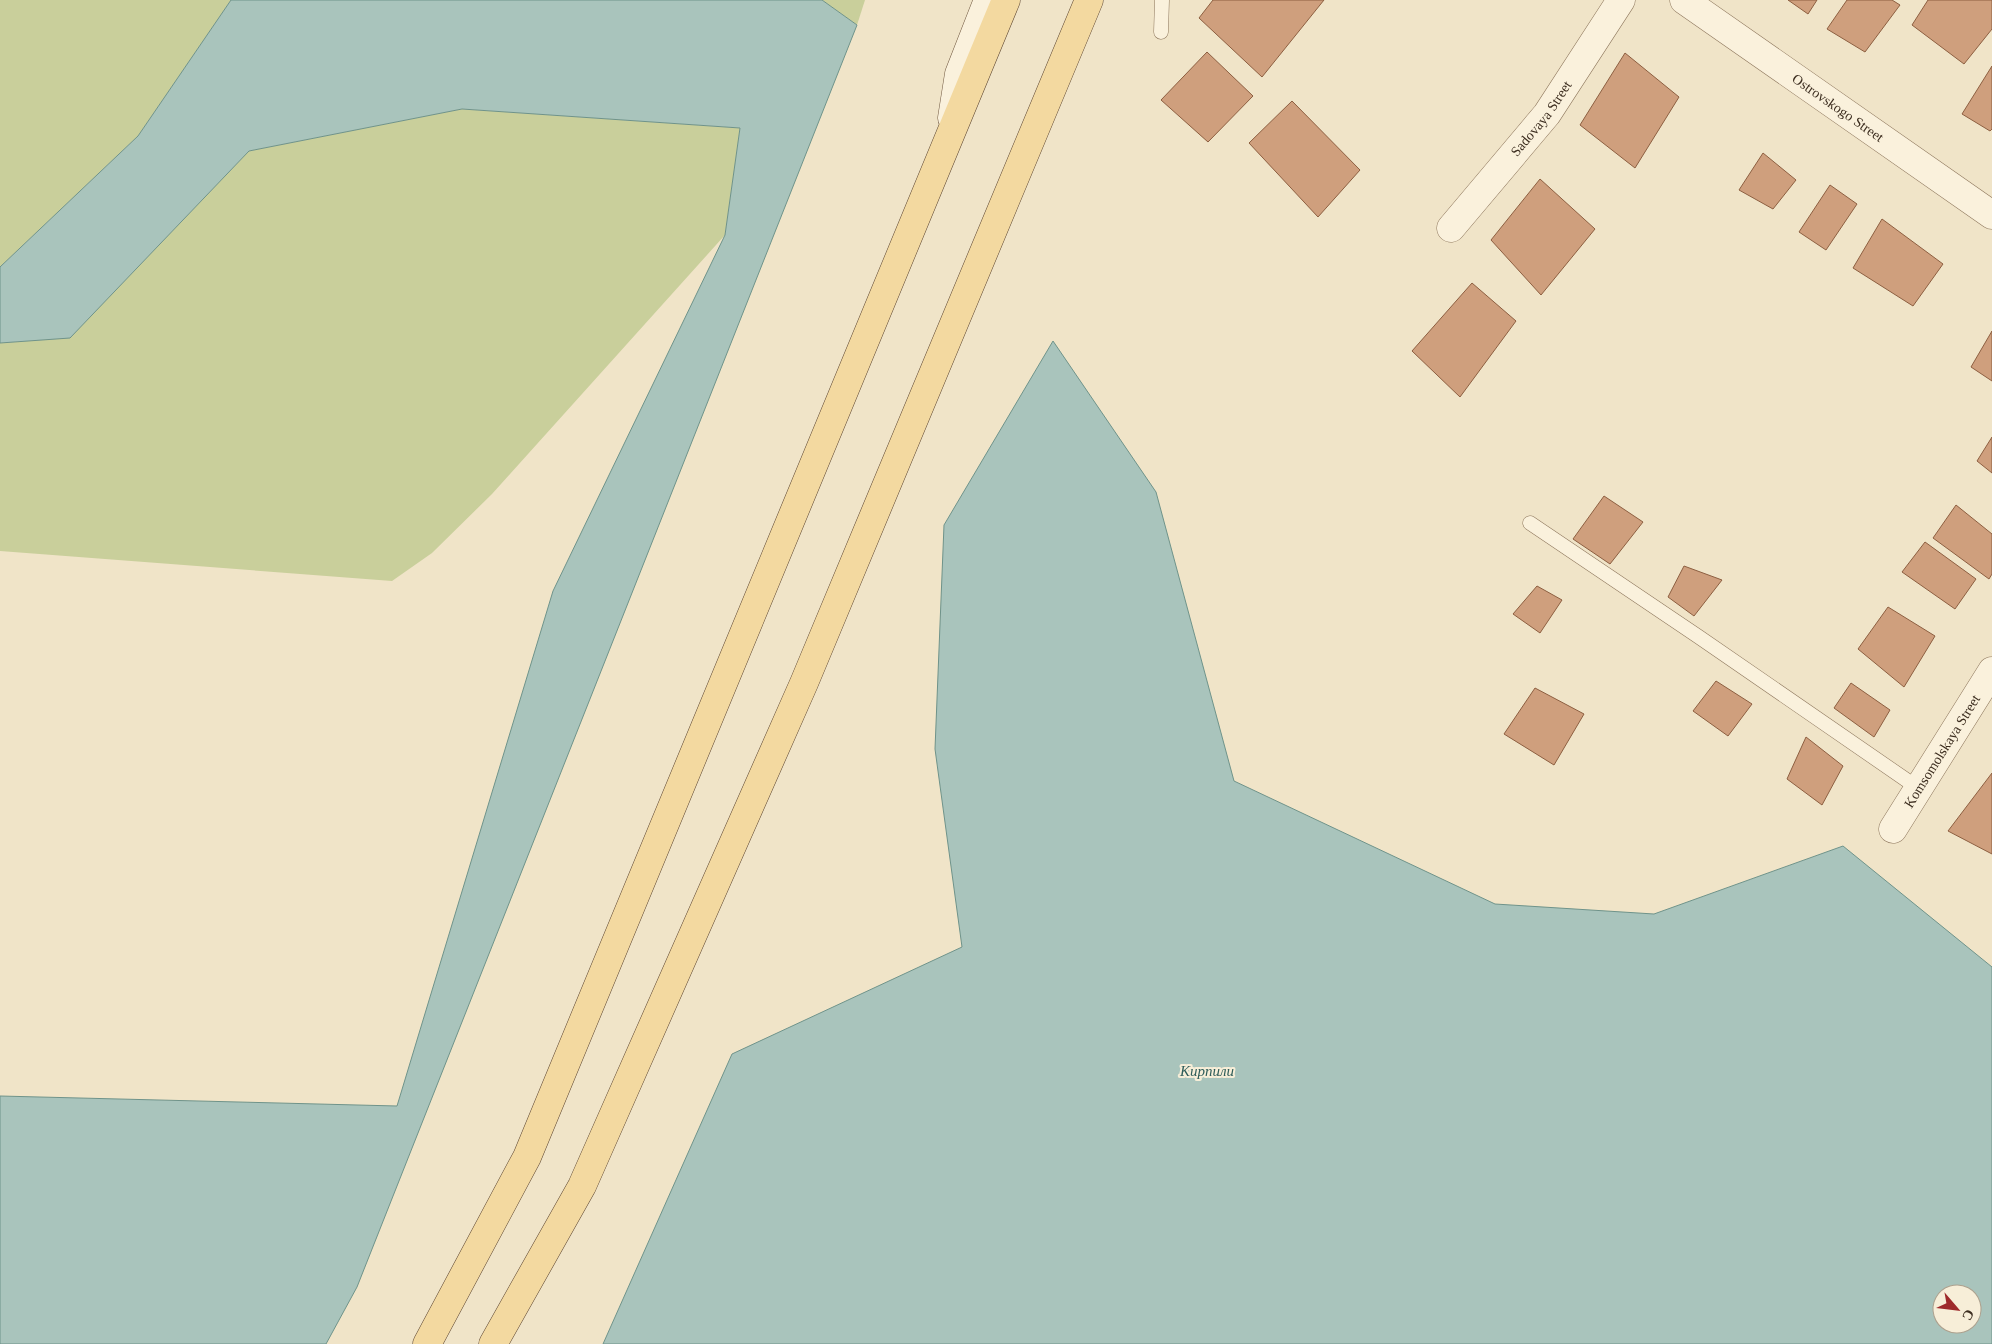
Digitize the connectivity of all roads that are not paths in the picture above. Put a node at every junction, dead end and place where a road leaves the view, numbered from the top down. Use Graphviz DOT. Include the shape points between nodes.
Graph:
graph roads {
  1 [pos="988,0"];
  2 [pos="1006,0"];
  3 [pos="1089,0"];
  4 [pos="1162,0"];
  5 [pos="1621,0"];
  6 [pos="1684,0"];
  7 [pos="1161,32"];
  8 [pos="948,143"];
  9 [pos="1992,215"];
  10 [pos="1451,228"];
  11 [pos="1530,523"];
  12 [pos="1992,671"];
  13 [pos="1918,788"];
  14 [pos="1893,829"];
  15 [pos="427,1344"];
  16 [pos="493,1344"];
  1 -- 8 [label="street" via="959,74"];
  2 -- 8 [label="main road"];
  3 -- 16 [label="main road" via="808,674 586,1176"];
  4 -- 7 [label="lane"];
  5 -- 10 [label="street, Sadovaya Street" via="1547,114"];
  6 -- 9 [label="street, Ostrovskogo Street"];
  8 -- 15 [label="main road" via="527,1157"];
  11 -- 13 [label="lane"];
  12 -- 13 [label="street, Komsomolskaya Street"];
  13 -- 14 [label="street, Komsomolskaya Street"];
}
